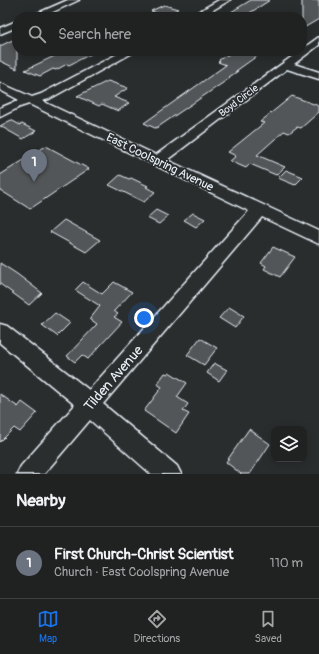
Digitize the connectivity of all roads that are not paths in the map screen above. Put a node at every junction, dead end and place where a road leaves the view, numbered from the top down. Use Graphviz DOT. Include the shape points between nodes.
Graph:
graph roads {
  1 [pos="75,0"];
  2 [pos="226,0"];
  3 [pos="46,12"];
  4 [pos="203,12"];
  5 [pos="12,26"];
  6 [pos="0,31"];
  7 [pos="319,40"];
  8 [pos="307,49"];
  9 [pos="122,56"];
  10 [pos="298,56"];
  11 [pos="286,65"];
  12 [pos="319,76"];
  13 [pos="0,86"];
  14 [pos="31,100"];
  15 [pos="0,113"];
  16 [pos="158,160"];
  17 [pos="259,210"];
  18 [pos="319,238"];
  19 [pos="0,332"];
  20 [pos="89,405"];
  21 [pos="29,474"];
  22 [pos="169,474"];
  1 -- 3 [label="street"];
  2 -- 4 [label="street"];
  5 -- 6 [label="street"];
  7 -- 8 [label="street, Boyd Circle"];
  9 -- 14 [label="street" via="45,97"];
  10 -- 11 [label="street, Boyd Circle"];
  11 -- 12 [label="street"];
  11 -- 16 [label="street, Boyd Circle"];
  13 -- 14 [label="street, East Coolspring Avenue"];
  14 -- 15 [label="street" via="16,104"];
  14 -- 16 [label="street, East Coolspring Avenue"];
  16 -- 17 [label="street, East Coolspring Avenue"];
  17 -- 18 [label="street, East Coolspring Avenue"];
  17 -- 20 [label="street, Tilden Avenue"];
  19 -- 20 [label="street"];
  20 -- 21 [label="street, Tilden Avenue"];
  20 -- 22 [label="street"];
}
